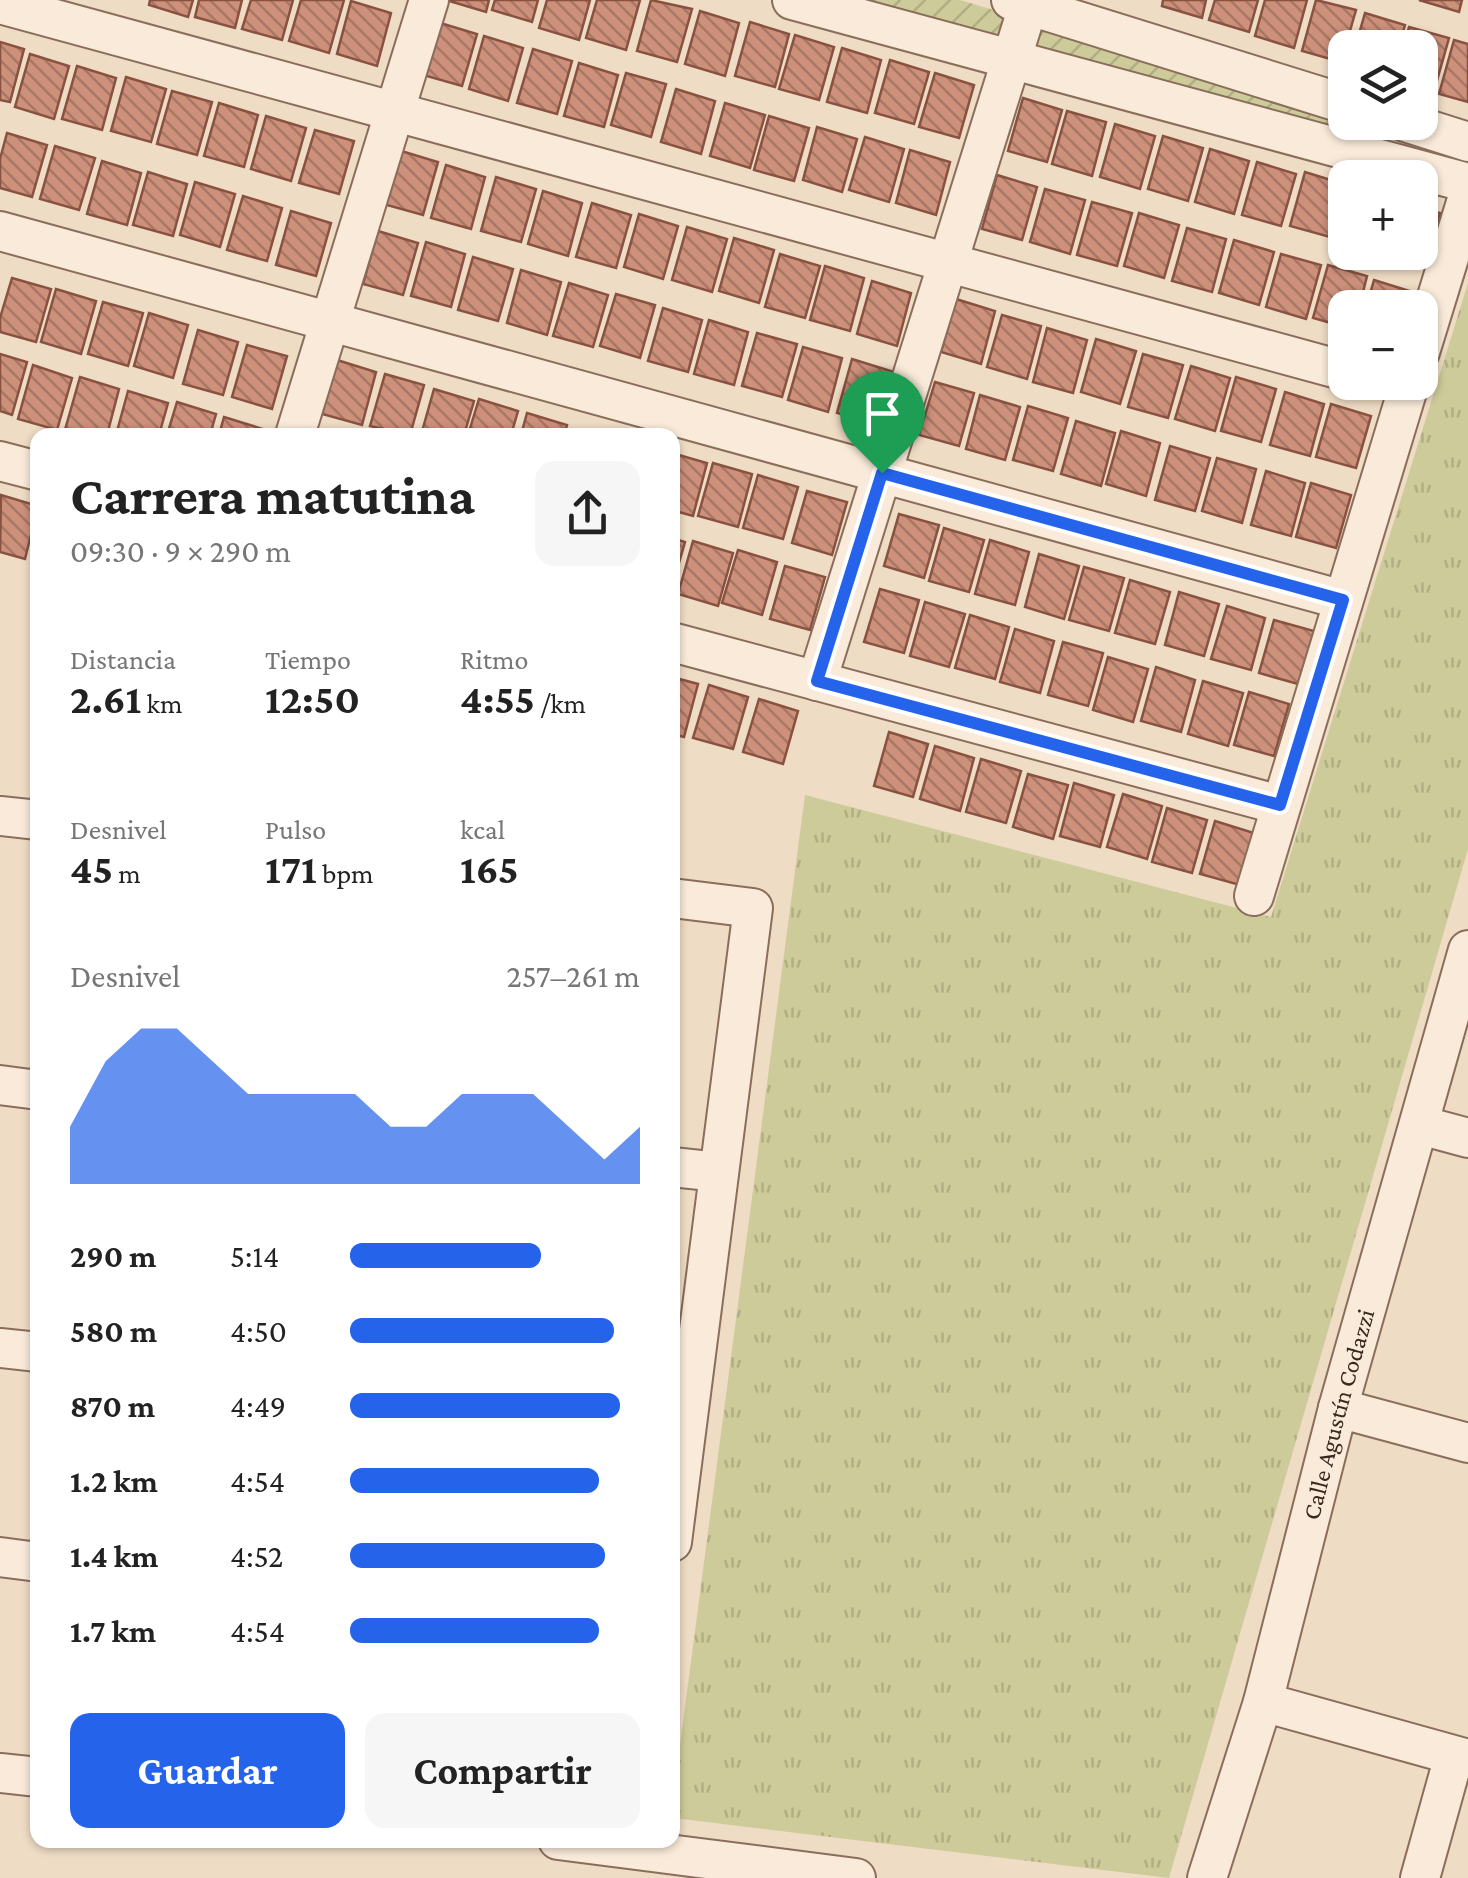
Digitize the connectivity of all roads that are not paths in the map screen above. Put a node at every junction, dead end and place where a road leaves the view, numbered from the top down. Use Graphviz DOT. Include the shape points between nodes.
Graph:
graph roads {
  1 [pos="429,0"];
  2 [pos="792,0"];
  3 [pos="1023,2"];
  4 [pos="0,4"];
  5 [pos="1010,62"];
  6 [pos="1328,99"];
  7 [pos="395,112"];
  8 [pos="1438,132"];
  9 [pos="1468,142"];
  10 [pos="1468,184"];
  11 [pos="1468,196"];
  12 [pos="0,230"];
  13 [pos="948,263"];
  14 [pos="1438,294"];
  15 [pos="330,322"];
  16 [pos="1328,366"];
  17 [pos="1398,400"];
  18 [pos="298,428"];
  19 [pos="0,461"];
  20 [pos="30,469"];
  21 [pos="882,473"];
  22 [pos="1343,600"];
  23 [pos="680,644"];
  24 [pos="817,681"];
  25 [pos="1280,805"];
  26 [pos="0,816"];
  27 [pos="30,819"];
  28 [pos="1254,896"];
  29 [pos="680,899"];
  30 [pos="1468,950"];
  31 [pos="0,1085"];
  32 [pos="30,1089"];
  33 [pos="1420,1125"];
  34 [pos="1468,1138"];
  35 [pos="680,1167"];
  36 [pos="719,1172"];
  37 [pos="0,1348"];
  38 [pos="30,1351"];
  39 [pos="1338,1408"];
  40 [pos="680,1431"];
  41 [pos="1468,1443"];
  42 [pos="0,1557"];
  43 [pos="30,1561"];
  44 [pos="1263,1702"];
  45 [pos="1461,1757"];
  46 [pos="0,1773"];
  47 [pos="30,1776"];
  48 [pos="596,1848"];
  49 [pos="633,1856"];
  50 [pos="856,1878"];
  51 [pos="1207,1878"];
  52 [pos="1420,1878"];
  1 -- 7 [label="street"];
  2 -- 5 [label="street"];
  3 -- 5 [label="street"];
  3 -- 6 [label="street"];
  4 -- 7 [label="street"];
  5 -- 10 [label="street"];
  5 -- 13 [label="street"];
  7 -- 13 [label="street"];
  7 -- 15 [label="street"];
  8 -- 9 [label="street"];
  11 -- 14 [label="street"];
  12 -- 15 [label="street"];
  13 -- 16 [label="street"];
  13 -- 21 [label="street"];
  15 -- 18 [label="street"];
  15 -- 21 [label="street"];
  17 -- 22 [label="street"];
  19 -- 20 [label="street"];
  21 -- 22 [label="street"];
  21 -- 24 [label="street"];
  22 -- 25 [label="street"];
  23 -- 24 [label="street"];
  24 -- 25 [label="street"];
  25 -- 28 [label="street"];
  26 -- 27 [label="street"];
  29 -- 36 [label="street" via="753,908"];
  30 -- 33 [label="street, Calle Agustín Codazzi"];
  31 -- 32 [label="street"];
  33 -- 34 [label="street"];
  33 -- 39 [label="street, Calle Agustín Codazzi"];
  35 -- 36 [label="street"];
  36 -- 40 [label="street"];
  37 -- 38 [label="street"];
  39 -- 41 [label="street"];
  39 -- 44 [label="street, Calle Agustín Codazzi"];
  42 -- 43 [label="street"];
  44 -- 45 [label="street"];
  44 -- 51 [label="street, Calle Agustín Codazzi"];
  45 -- 52 [label="street"];
  46 -- 47 [label="street"];
  48 -- 49 [label="street"];
  49 -- 50 [label="street"];
}
